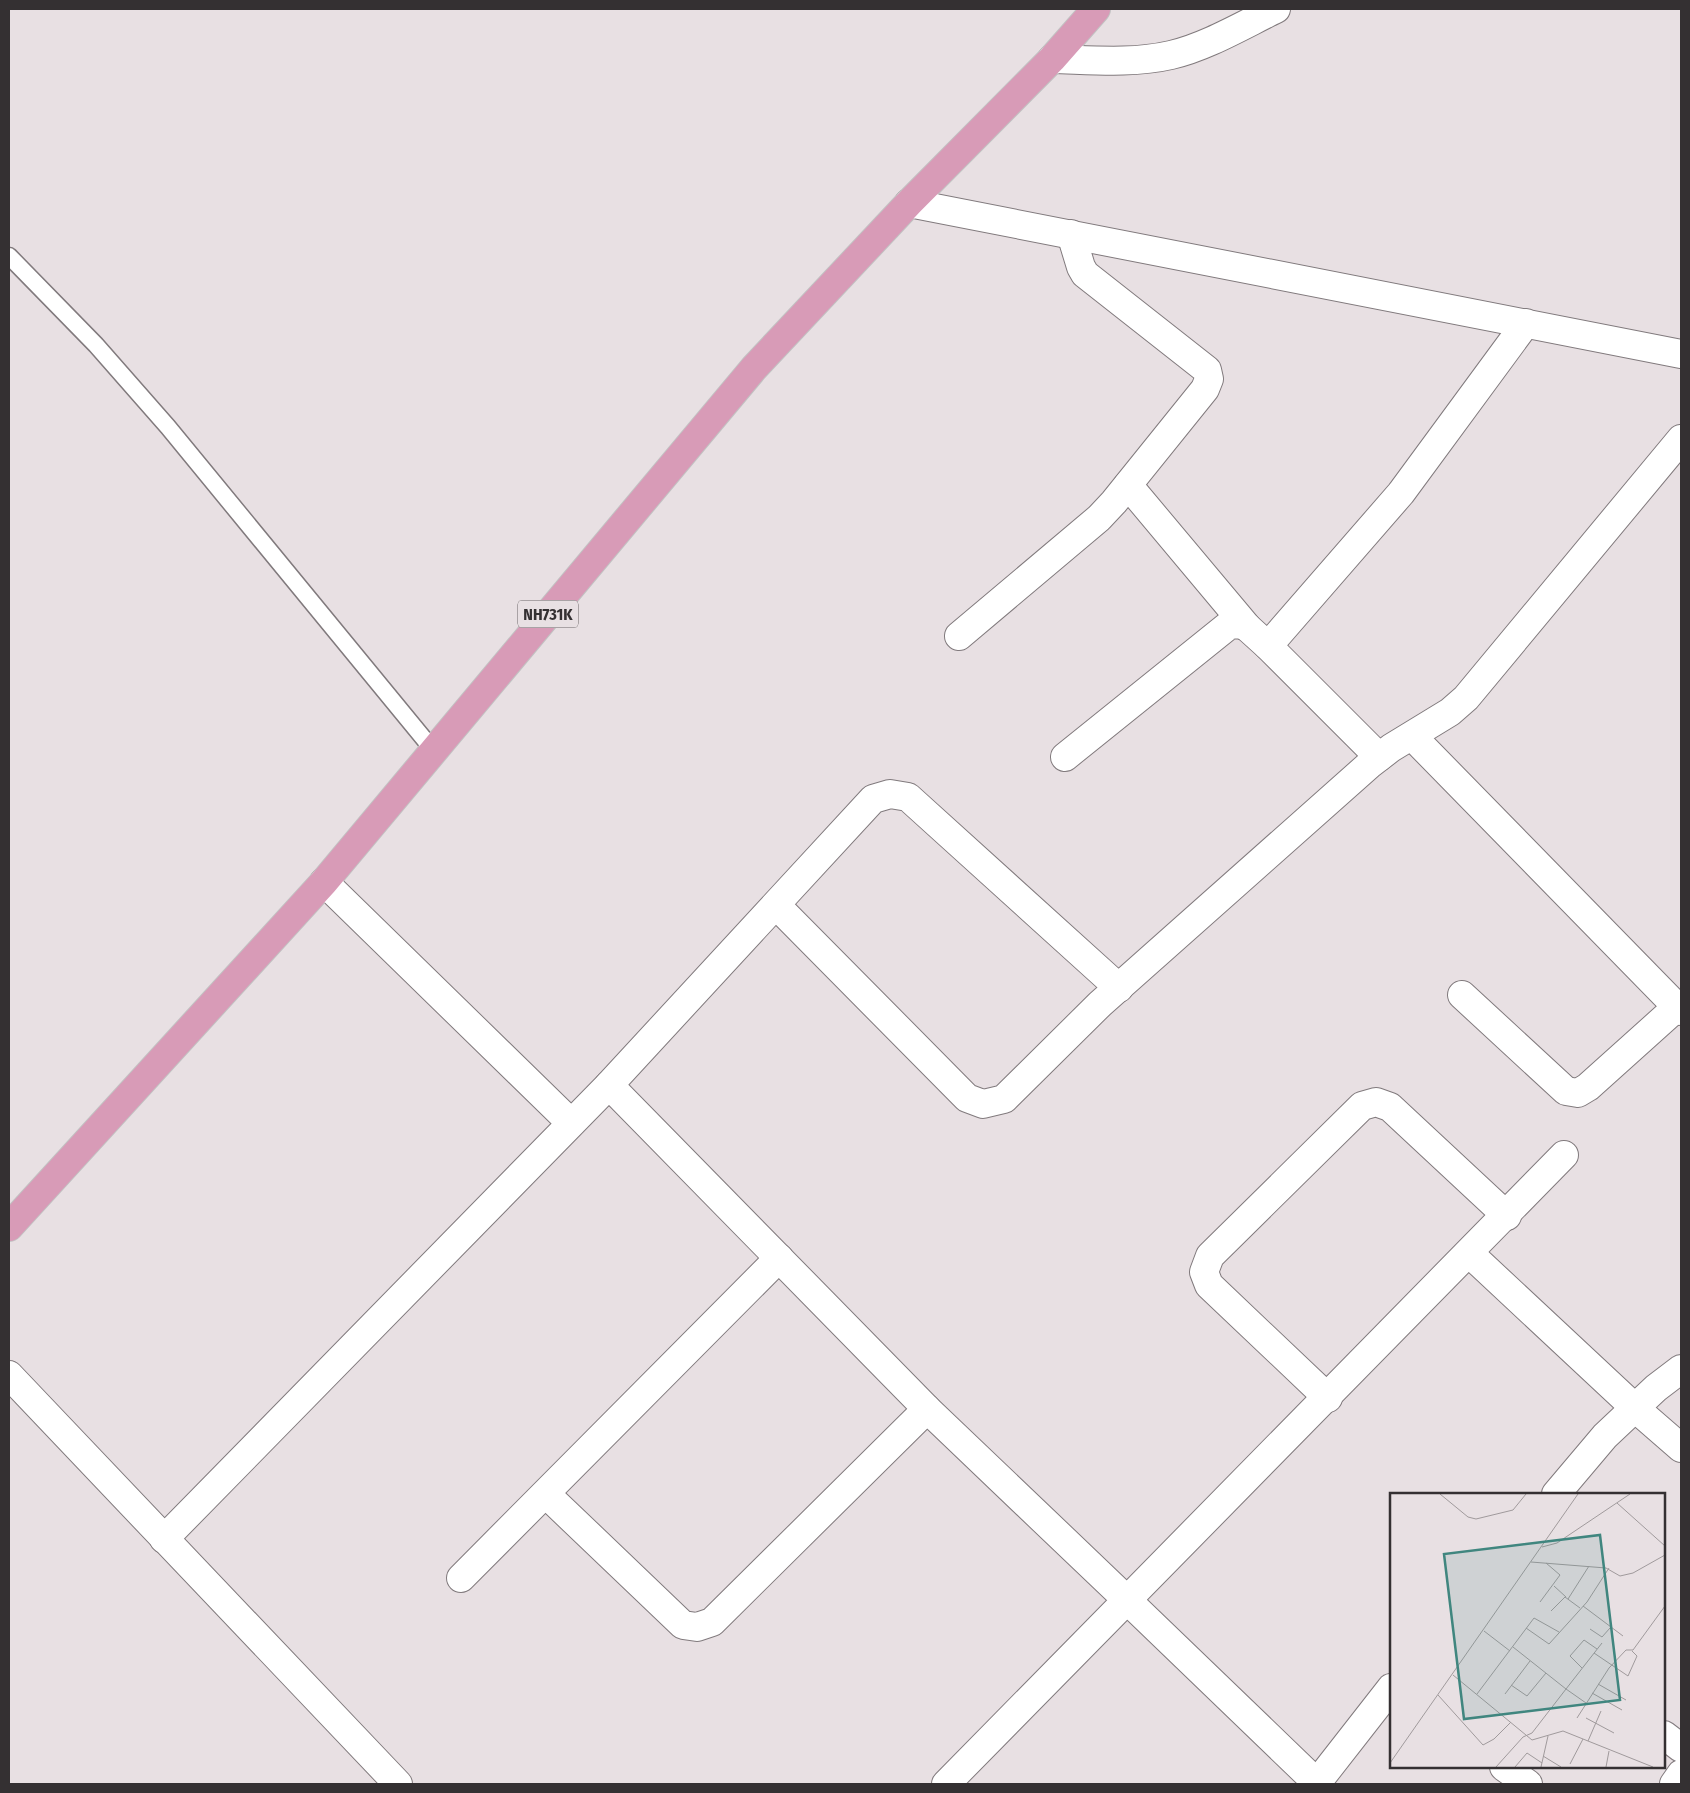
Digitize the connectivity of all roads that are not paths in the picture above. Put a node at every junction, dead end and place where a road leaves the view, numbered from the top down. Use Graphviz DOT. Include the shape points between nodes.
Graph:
graph roads {
  1 [pos="1096,9"];
  2 [pos="1276,9"];
  3 [pos="1052,59"];
  4 [pos="909,202"];
  5 [pos="1071,234"];
  6 [pos="9,256"];
  7 [pos="1526,323"];
  8 [pos="1681,354"];
  9 [pos="1681,439"];
  10 [pos="1128,485"];
  11 [pos="1247,627"];
  12 [pos="959,636"];
  13 [pos="1268,646"];
  14 [pos="1412,736"];
  15 [pos="434,751"];
  16 [pos="1065,756"];
  17 [pos="1379,758"];
  18 [pos="324,882"];
  19 [pos="776,905"];
  20 [pos="1119,988"];
  21 [pos="1462,996"];
  22 [pos="1679,1009"];
  23 [pos="609,1085"];
  24 [pos="571,1123"];
  25 [pos="1564,1155"];
  26 [pos="1507,1216"];
  27 [pos="9,1227"];
  28 [pos="1469,1253"];
  29 [pos="779,1258"];
  30 [pos="1681,1368"];
  31 [pos="9,1375"];
  32 [pos="1328,1398"];
  33 [pos="1635,1408"];
  34 [pos="927,1409"];
  35 [pos="1681,1448"];
  36 [pos="1557,1493"];
  37 [pos="546,1494"];
  38 [pos="164,1539"];
  39 [pos="461,1578"];
  40 [pos="1127,1600"];
  41 [pos="1390,1689"];
  42 [pos="1665,1736"];
  43 [pos="1681,1748"];
  44 [pos="1505,1768"];
  45 [pos="1681,1774"];
  46 [pos="398,1784"];
  47 [pos="946,1784"];
  48 [pos="1317,1784"];
  49 [pos="1528,1784"];
  50 [pos="1674,1784"];
  1 -- 3 [label="highway, NH731K"];
  2 -- 3 [label="street" via="1222,36 1171,55 1122,62"];
  3 -- 4 [label="highway, NH731K"];
  4 -- 5 [label="street"];
  4 -- 15 [label="highway, NH731K" via="754,368"];
  5 -- 7 [label="street"];
  5 -- 10 [label="street" via="1081,266 1091,280 1207,370 1205,389"];
  6 -- 15 [label="lane" via="96,345 168,427"];
  7 -- 8 [label="street"];
  7 -- 13 [label="street" via="1401,493"];
  9 -- 14 [label="street" via="1466,698"];
  10 -- 11 [label="street"];
  10 -- 12 [label="street" via="1099,518"];
  11 -- 13 [label="street"];
  11 -- 16 [label="street" via="1229,626"];
  13 -- 17 [label="street"];
  14 -- 17 [label="street"];
  14 -- 22 [label="street"];
  15 -- 18 [label="highway, NH731K"];
  17 -- 20 [label="street"];
  18 -- 24 [label="street"];
  18 -- 27 [label="highway, NH731K"];
  19 -- 20 [label="street" via="873,799 890,794 908,797"];
  19 -- 20 [label="street" via="967,1098 983,1104 1004,1099"];
  19 -- 23 [label="street"];
  21 -- 22 [label="street" via="1566,1091 1578,1093"];
  23 -- 24 [label="street"];
  23 -- 29 [label="street"];
  24 -- 38 [label="street"];
  25 -- 26 [label="street"];
  26 -- 28 [label="street"];
  26 -- 32 [label="street" via="1390,1107 1376,1102 1362,1106 1210,1256 1204,1272 1209,1285"];
  28 -- 32 [label="street"];
  28 -- 33 [label="street"];
  29 -- 34 [label="street"];
  29 -- 37 [label="street"];
  30 -- 33 [label="street"];
  31 -- 38 [label="street"];
  32 -- 40 [label="street"];
  33 -- 35 [label="street"];
  33 -- 36 [label="street"];
  34 -- 37 [label="street" via="712,1622 696,1627 683,1626"];
  34 -- 40 [label="street"];
  37 -- 39 [label="street"];
  38 -- 46 [label="street"];
  40 -- 47 [label="street"];
  40 -- 48 [label="street"];
  41 -- 48 [label="street"];
  42 -- 43 [label="street"];
  44 -- 49 [label="street"];
  45 -- 50 [label="street"];
}
